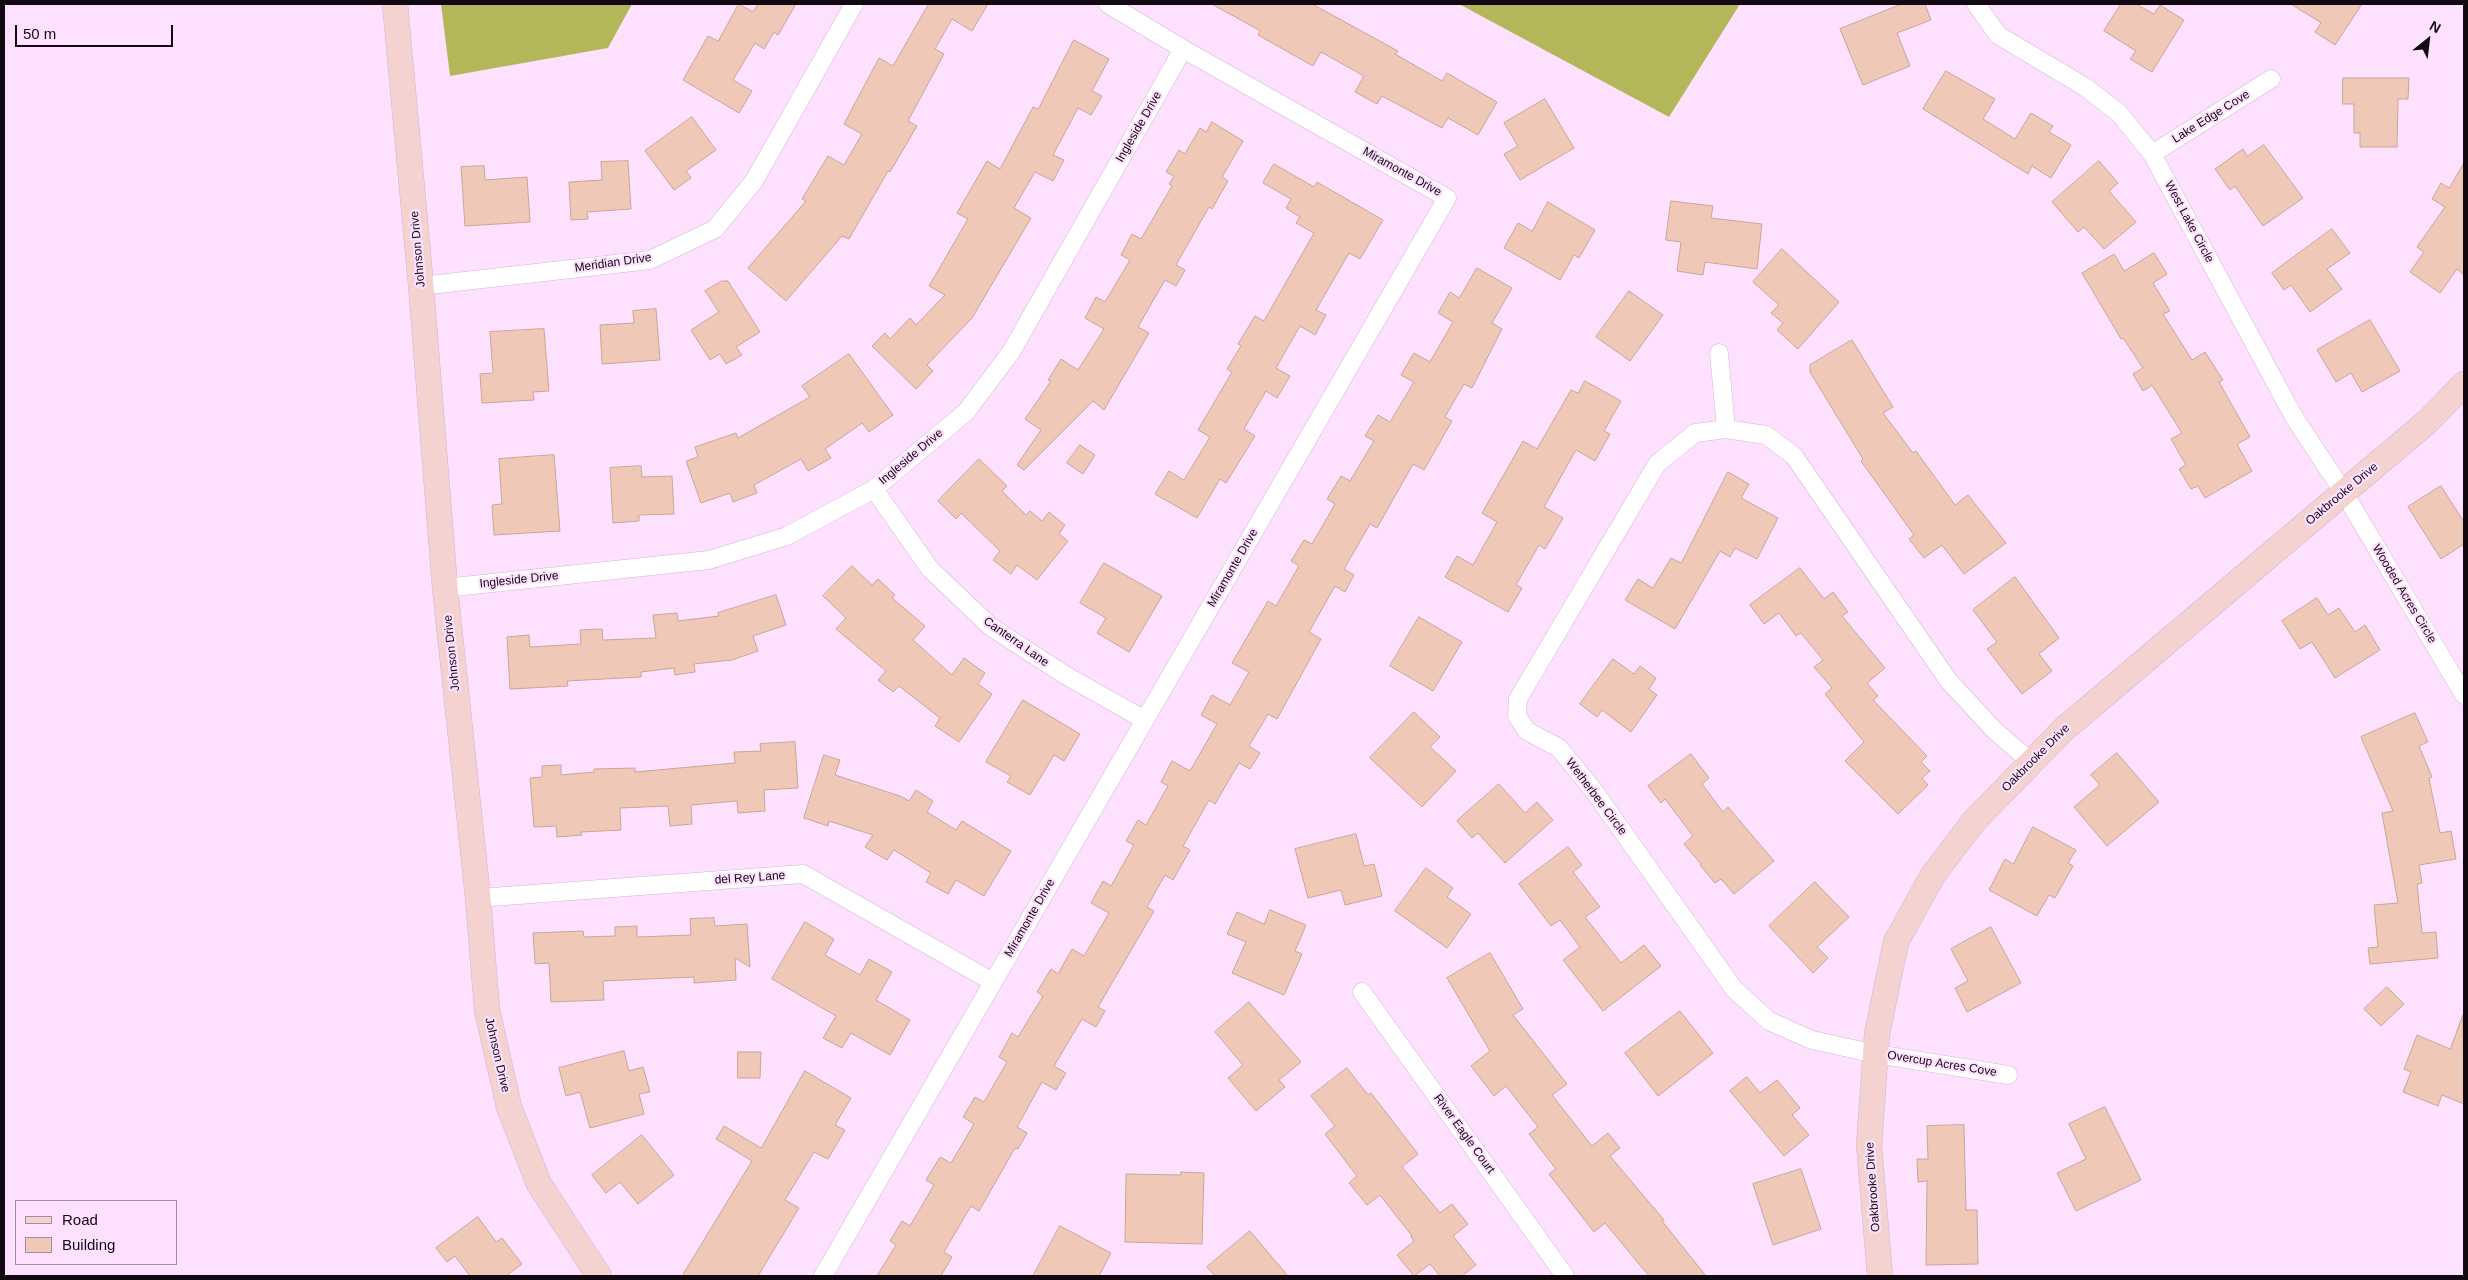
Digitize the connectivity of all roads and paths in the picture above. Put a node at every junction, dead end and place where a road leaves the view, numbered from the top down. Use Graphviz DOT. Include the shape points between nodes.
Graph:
graph roads {
  1 [pos="394,4"];
  2 [pos="854,4"];
  3 [pos="1108,4"];
  4 [pos="1976,4"];
  5 [pos="1183,49"];
  6 [pos="2271,79"];
  7 [pos="2152,154"];
  8 [pos="421,286"];
  9 [pos="1719,352"];
  10 [pos="2464,384"];
  11 [pos="1726,429"];
  12 [pos="874,488"];
  13 [pos="2344,493"];
  14 [pos="444,588"];
  15 [pos="2464,695"];
  16 [pos="1145,720"];
  17 [pos="2031,762"];
  18 [pos="478,898"];
  19 [pos="993,982"];
  20 [pos="1362,992"];
  21 [pos="1876,1054"];
  22 [pos="2008,1074"];
  23 [pos="599,1276"];
  24 [pos="823,1276"];
  25 [pos="1565,1276"];
  26 [pos="1880,1276"];
  1 -- 8 [label="street, Johnson Drive"];
  2 -- 8 [label="street, Meridian Drive" via="754,181 715,230 650,260"];
  3 -- 5 [label="street, Miramonte Drive"];
  4 -- 7 [label="street, West Lake Circle" via="1998,36 2085,87 2119,113"];
  5 -- 12 [label="street, Ingleside Drive" via="1012,352 966,412"];
  5 -- 16 [label="street, Miramonte Drive" via="1447,198"];
  6 -- 7 [label="street, Lake Edge Cove"];
  7 -- 13 [label="street, West Lake Circle" via="2294,417"];
  8 -- 14 [label="street, Johnson Drive"];
  9 -- 11 [label="street"];
  10 -- 13 [label="street, Oakbrooke Drive" via="2427,422"];
  11 -- 17 [label="street, Wetherbee Circle" via="1766,435 1794,456 1948,680 1994,730"];
  11 -- 21 [label="street, Wetherbee Circle" via="1695,433 1657,464 1518,699 1517,716 1527,731 1559,748 1594,790 1734,989 1769,1021 1812,1040"];
  12 -- 14 [label="street, Ingleside Drive" via="787,536 708,560"];
  12 -- 16 [label="street, Canterra Lane" via="930,569 991,627 1065,675"];
  13 -- 15 [label="street, Wooded Acres Circle"];
  13 -- 17 [label="street, Oakbrooke Drive" via="2063,730"];
  14 -- 18 [label="street, Johnson Drive"];
  16 -- 19 [label="street, Miramonte Drive"];
  17 -- 21 [label="street, Oakbrooke Drive" via="1968,828 1933,875 1896,942 1877,1034"];
  18 -- 19 [label="street, del Rey Lane" via="803,874"];
  18 -- 23 [label="street, Johnson Drive" via="487,1010 509,1107 539,1184"];
  19 -- 24 [label="street, Miramonte Drive"];
  20 -- 25 [label="street, River Eagle Court"];
  21 -- 22 [label="street, Overcup Acres Cove"];
  21 -- 26 [label="street, Oakbrooke Drive" via="1868,1145"];
}
